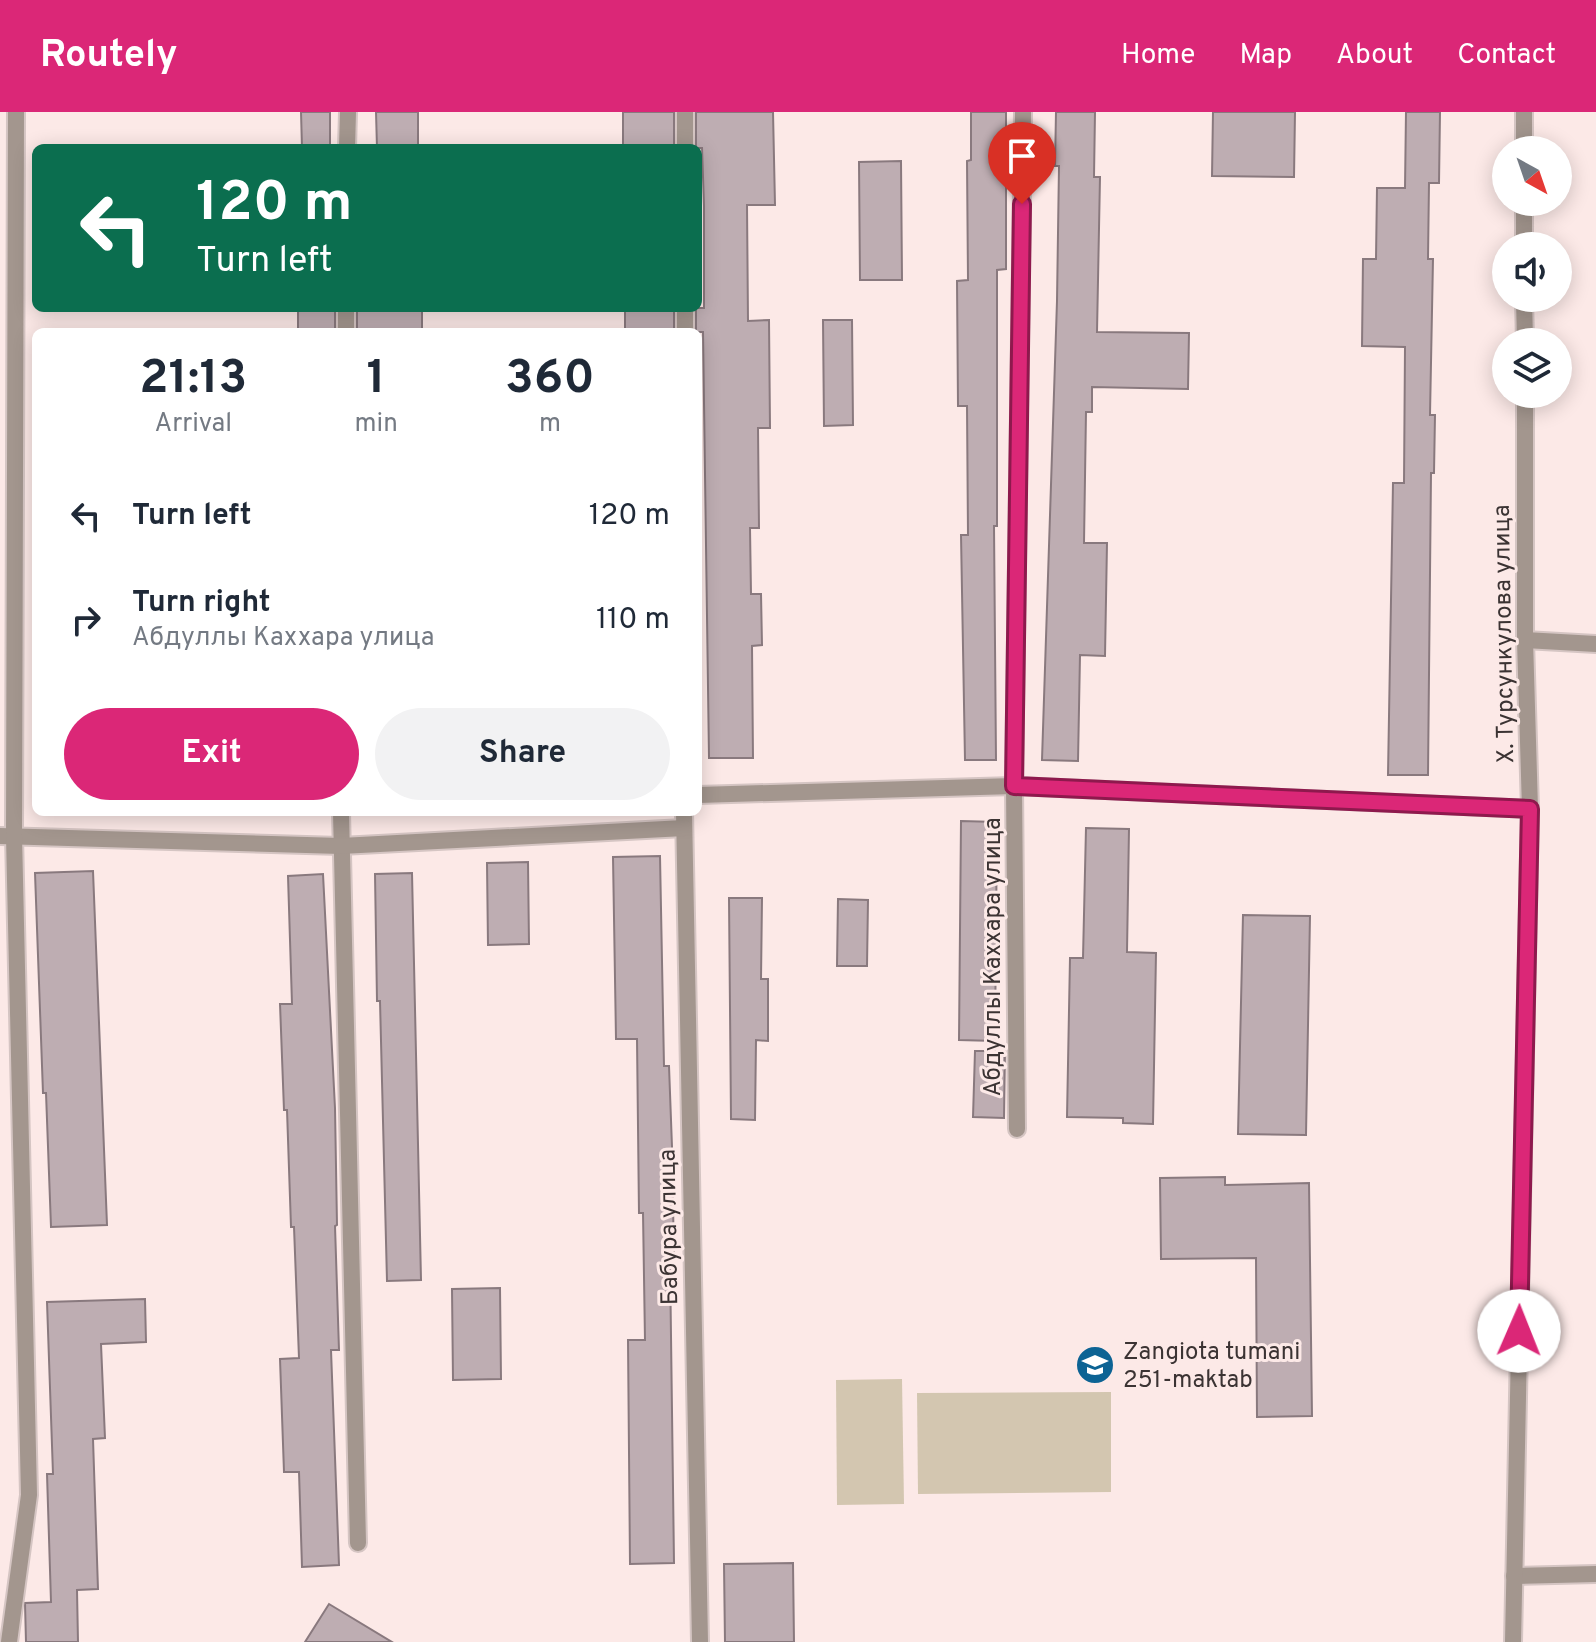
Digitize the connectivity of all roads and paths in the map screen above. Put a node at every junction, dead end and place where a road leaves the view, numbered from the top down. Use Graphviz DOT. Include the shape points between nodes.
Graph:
graph roads {
  1 [pos="16,112"];
  2 [pos="348,112"];
  3 [pos="685,112"];
  4 [pos="1023,112"];
  5 [pos="1524,112"];
  6 [pos="1524,136"];
  7 [pos="347,144"];
  8 [pos="685,144"];
  9 [pos="1525,408"];
  10 [pos="1525,640"];
  11 [pos="1596,644"];
  12 [pos="1014,786"];
  13 [pos="702,795"];
  14 [pos="1530,809"];
  15 [pos="341,816"];
  16 [pos="684,820"];
  17 [pos="7,836"];
  18 [pos="341,846"];
  19 [pos="1017,1129"];
  20 [pos="358,1543"];
  21 [pos="1596,1574"];
  22 [pos="1514,1576"];
  23 [pos="9,1642"];
  24 [pos="700,1642"];
  25 [pos="1513,1642"];
  1 -- 17 [label="street"];
  2 -- 7 [label="street"];
  3 -- 8 [label="street"];
  4 -- 12 [label="street, Абдуллы Каххара улица"];
  5 -- 6 [label="street"];
  9 -- 10 [label="street, Х. Турсункулова улица"];
  10 -- 11 [label="street"];
  10 -- 14 [label="street, Х. Турсункулова улица"];
  12 -- 13 [label="street"];
  12 -- 14 [label="street"];
  12 -- 19 [label="street, Абдуллы Каххара улица"];
  14 -- 22 [label="street, Х. Турсункулова улица"];
  15 -- 18 [label="street"];
  16 -- 18 [label="street"];
  16 -- 24 [label="street, Бабура улица"];
  17 -- 18 [label="street"];
  17 -- 23 [label="street" via="29,1495"];
  18 -- 20 [label="street"];
  21 -- 22 [label="street"];
  22 -- 25 [label="street, Х. Турсункулова улица"];
}
